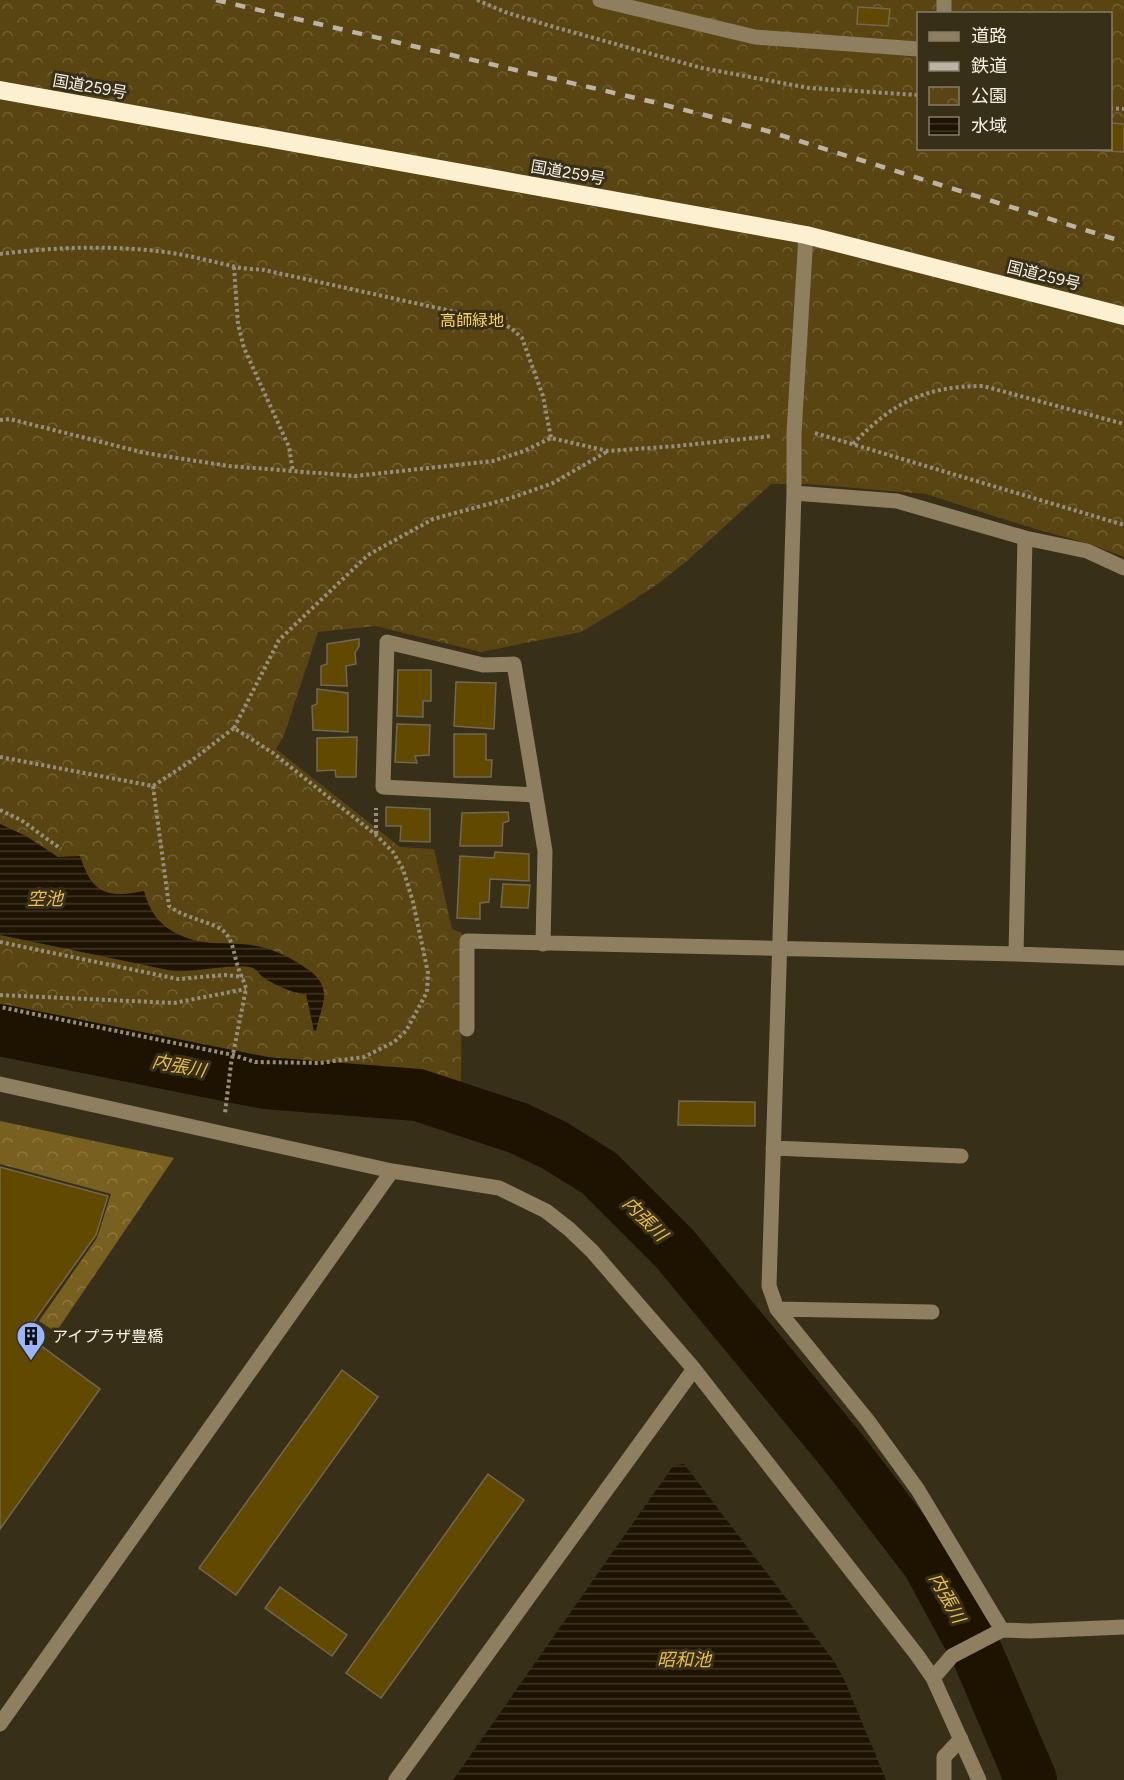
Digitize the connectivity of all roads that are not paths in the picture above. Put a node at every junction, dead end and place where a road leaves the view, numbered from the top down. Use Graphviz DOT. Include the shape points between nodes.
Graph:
graph roads {
  1 [pos="600,0"];
  2 [pos="917,49"];
  3 [pos="0,90"];
  4 [pos="806,235"];
  5 [pos="1124,316"];
  6 [pos="794,494"];
  7 [pos="1025,538"];
  8 [pos="1124,568"];
  9 [pos="536,795"];
  10 [pos="543,944"];
  11 [pos="779,949"];
  12 [pos="1016,954"];
  13 [pos="1124,958"];
  14 [pos="467,1029"];
  15 [pos="0,1084"];
  16 [pos="773,1148"];
  17 [pos="961,1156"];
  18 [pos="392,1171"];
  19 [pos="777,1309"];
  20 [pos="932,1312"];
  21 [pos="694,1369"];
  22 [pos="1124,1627"];
  23 [pos="997,1633"];
  24 [pos="933,1678"];
  25 [pos="0,1724"];
  26 [pos="961,1739"];
  27 [pos="396,1780"];
  28 [pos="944,1780"];
  29 [pos="979,1780"];
  1 -- 2 [label="street" via="755,37"];
  3 -- 4 [label="highway, 国道259号"];
  4 -- 5 [label="highway, 国道259号"];
  4 -- 6 [label="street"];
  6 -- 7 [label="street" via="897,501"];
  6 -- 11 [label="street"];
  7 -- 8 [label="street" via="1087,551"];
  7 -- 12 [label="street"];
  9 -- 9 [label="street" via="514,663 483,665 387,642 383,787"];
  9 -- 10 [label="street" via="545,851"];
  10 -- 11 [label="street"];
  10 -- 14 [label="street" via="467,941"];
  11 -- 12 [label="street"];
  11 -- 16 [label="street"];
  12 -- 13 [label="street"];
  15 -- 18 [label="street"];
  16 -- 17 [label="street"];
  16 -- 19 [label="street" via="769,1286"];
  18 -- 21 [label="street" via="499,1188 546,1211 592,1251"];
  18 -- 25 [label="street"];
  19 -- 20 [label="street"];
  19 -- 23 [label="street" via="918,1490"];
  21 -- 24 [label="street"];
  21 -- 27 [label="street"];
  22 -- 23 [label="street"];
  23 -- 24 [label="street" via="952,1656"];
  24 -- 26 [label="street"];
  26 -- 28 [label="street" via="944,1756"];
  26 -- 29 [label="street"];
}
